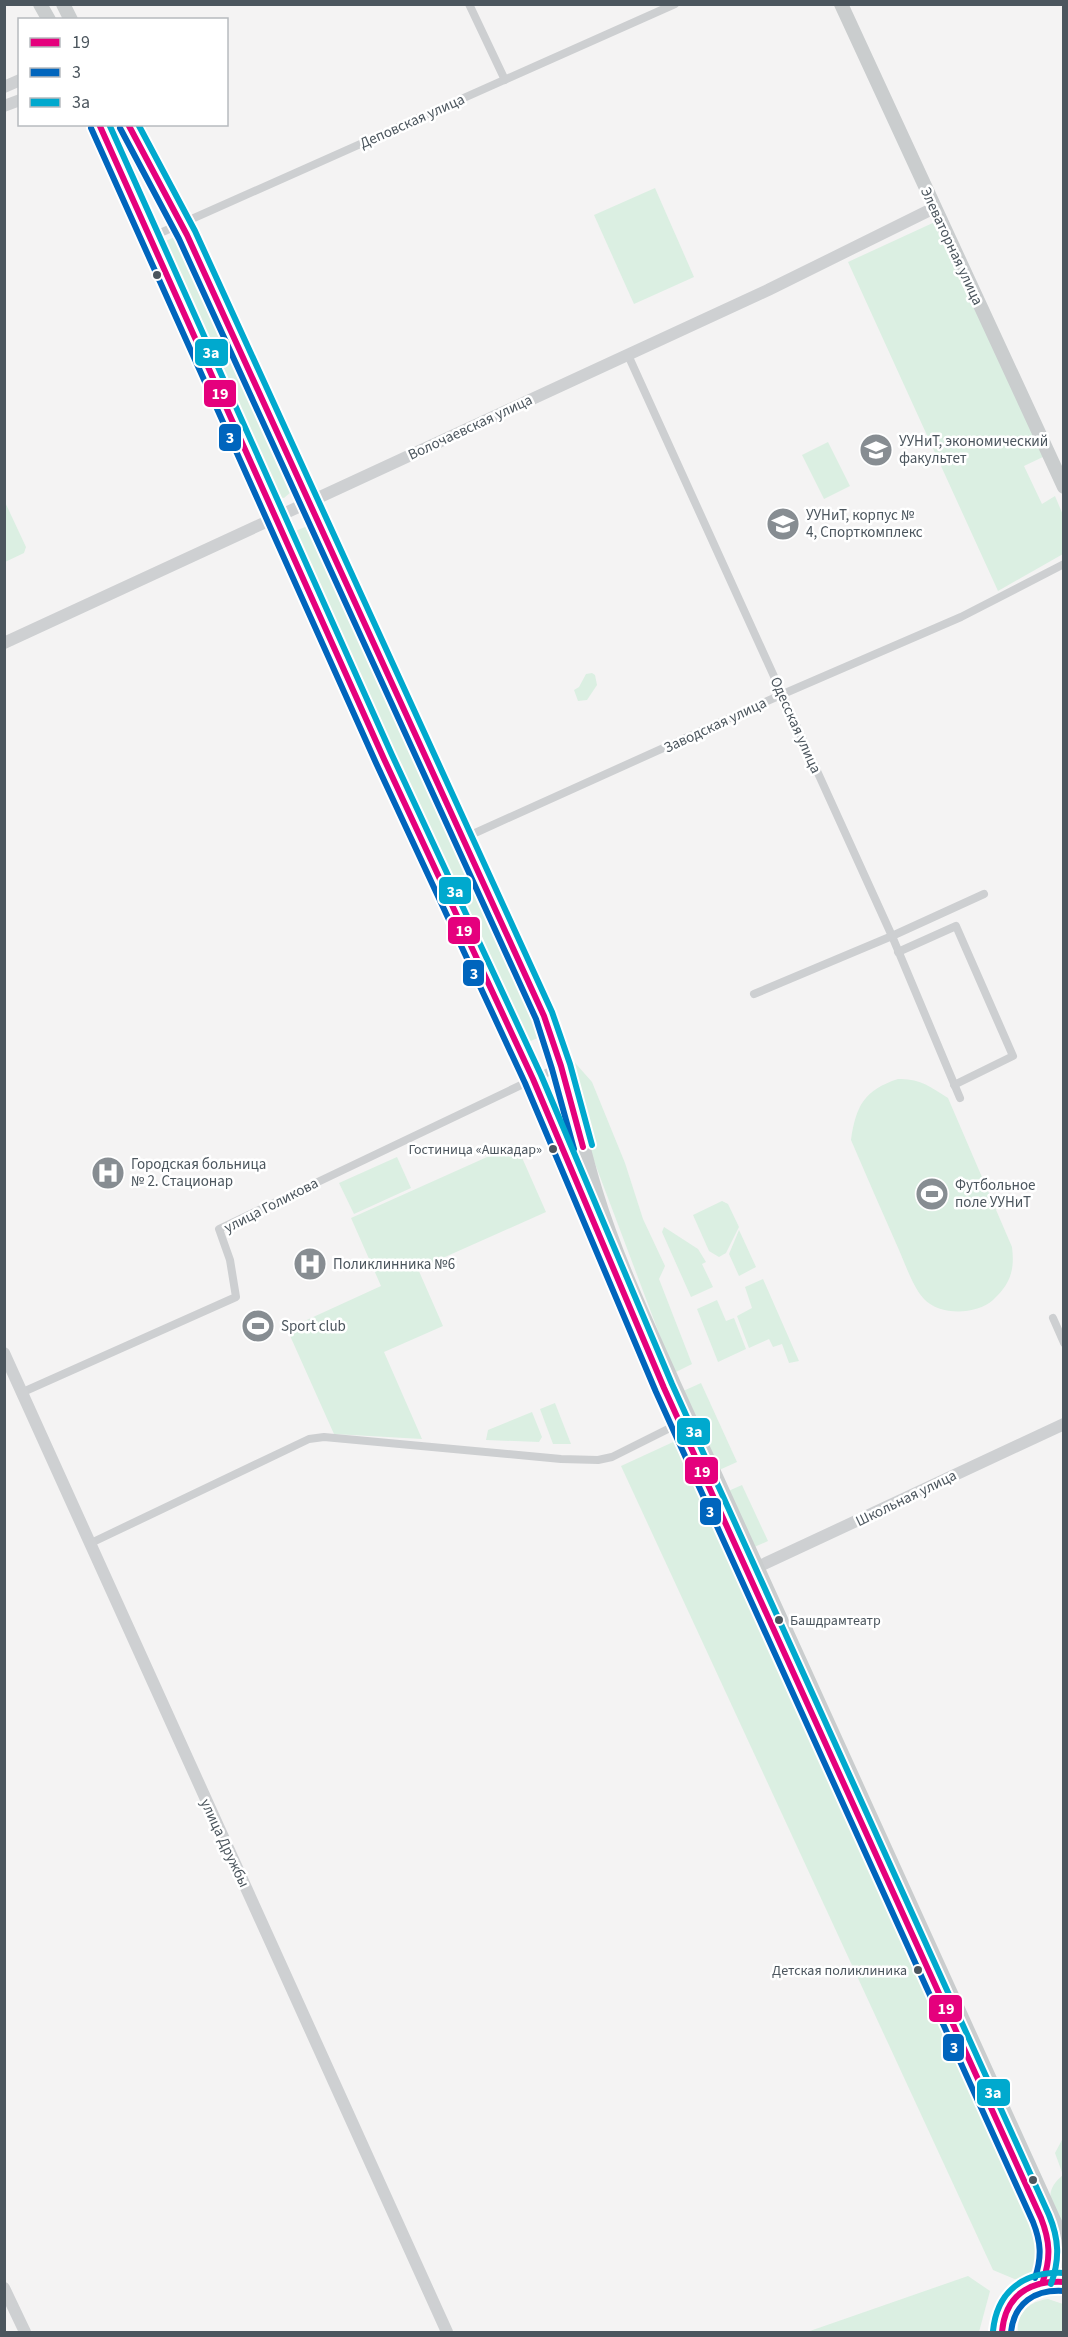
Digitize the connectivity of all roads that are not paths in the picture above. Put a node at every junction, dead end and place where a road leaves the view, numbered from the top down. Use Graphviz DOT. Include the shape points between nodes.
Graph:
graph roads {
  1 [pos="40,4"];
  2 [pos="63,4"];
  3 [pos="469,4"];
  4 [pos="675,4"];
  5 [pos="841,4"];
  6 [pos="48,18"];
  7 [pos="70,18"];
  8 [pos="505,80"];
  9 [pos="18,81"];
  10 [pos="4,87"];
  11 [pos="18,100"];
  12 [pos="4,106"];
  13 [pos="100,126"];
  14 [pos="129,126"];
  15 [pos="934,208"];
  16 [pos="181,223"];
  17 [pos="149,238"];
  18 [pos="628,355"];
  19 [pos="1064,487"];
  20 [pos="309,502"];
  21 [pos="276,517"];
  22 [pos="1064,564"];
  23 [pos="4,643"];
  24 [pos="783,694"];
  25 [pos="464,838"];
  26 [pos="984,894"];
  27 [pos="892,936"];
  28 [pos="898,952"];
  29 [pos="754,994"];
  30 [pos="561,1066"];
  31 [pos="533,1079"];
  32 [pos="954,1085"];
  33 [pos="960,1098"];
  34 [pos="1053,1318"];
  35 [pos="1064,1343"];
  36 [pos="4,1353"];
  37 [pos="23,1392"];
  38 [pos="685,1421"];
  39 [pos="1064,1424"];
  40 [pos="91,1543"];
  41 [pos="753,1569"];
  42 [pos="1064,2242"];
  43 [pos="1043,2282"];
  44 [pos="1064,2282"];
  45 [pos="4,2288"];
  46 [pos="1001,2331"];
  47 [pos="25,2332"];
  48 [pos="447,2332"];
  1 -- 6 [label="main road"];
  2 -- 7 [label="main road"];
  3 -- 8 [label="street"];
  4 -- 8 [label="street, Деповская улица"];
  5 -- 15 [label="main road, Элеваторная улица"];
  8 -- 16 [label="street, Деповская улица"];
  9 -- 10 [label="street"];
  11 -- 12 [label="street"];
  13 -- 17 [label="main road"];
  14 -- 16 [label="main road"];
  15 -- 18 [label="street, Волочаевская улица"];
  15 -- 19 [label="main road, Элеваторная улица"];
  16 -- 17 [label="street, Деповская улица"];
  16 -- 20 [label="main road"];
  17 -- 21 [label="main road"];
  18 -- 20 [label="street, Волочаевская улица"];
  18 -- 24 [label="street, Одесская улица"];
  20 -- 21 [label="street, Волочаевская улица"];
  20 -- 25 [label="main road"];
  21 -- 23 [label="street, Волочаевская улица"];
  21 -- 31 [label="main road"];
  22 -- 24 [label="street, Заводская улица" via="951,621"];
  24 -- 25 [label="street, Заводская улица"];
  24 -- 27 [label="street, Одесская улица"];
  25 -- 30 [label="main road" via="551,1031"];
  26 -- 27 [label="street"];
  27 -- 28 [label="street, Одесская улица"];
  27 -- 29 [label="street"];
  28 -- 32 [label="street, Одесская улица"];
  28 -- 32 [label="street" via="956,926 1013,1056"];
  30 -- 31 [label="street, улица Голикова"];
  30 -- 38 [label="main road" via="605,1222"];
  31 -- 37 [label="street, улица Голикова" via="219,1229 235,1279 236,1297"];
  31 -- 38 [label="main road"];
  32 -- 33 [label="street, Одесская улица"];
  34 -- 35 [label="street"];
  36 -- 37 [label="street, улица Дружбы"];
  37 -- 40 [label="street, улица Дружбы"];
  38 -- 40 [label="street" via="598,1460 324,1437 309,1439"];
  38 -- 41 [label="main road"];
  39 -- 41 [label="street, Школьная улица"];
  40 -- 48 [label="street, улица Дружбы"];
  41 -- 42 [label="main road"];
  41 -- 43 [label="main road" via="1048,2236 1051,2252"];
  43 -- 44 [label="main road"];
  43 -- 46 [label="main road" via="1016,2296 1006,2311"];
  45 -- 47 [label="street"];
}
